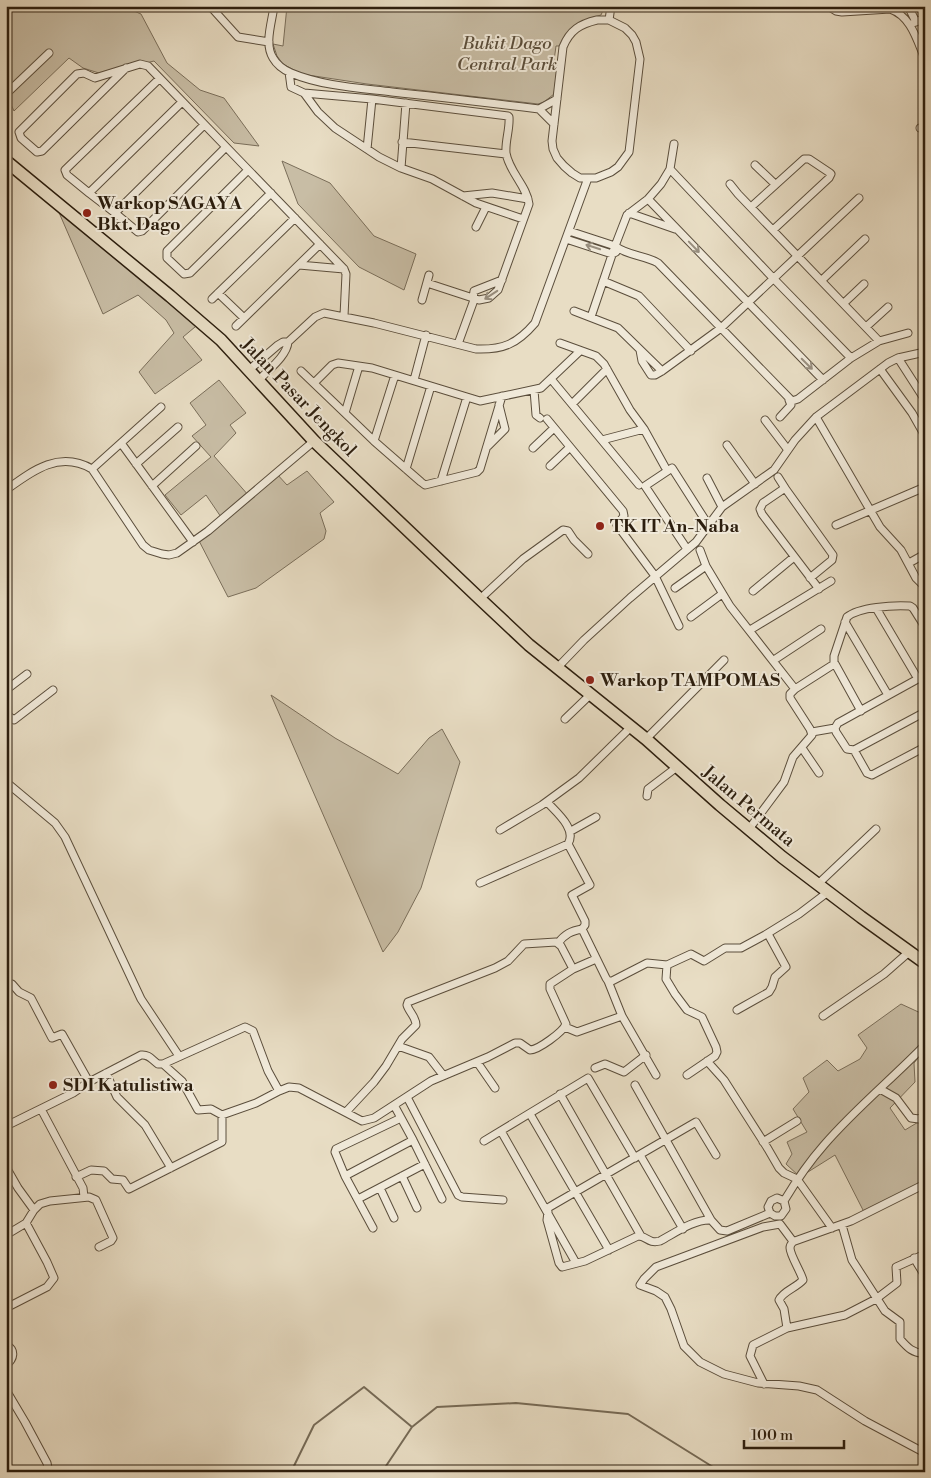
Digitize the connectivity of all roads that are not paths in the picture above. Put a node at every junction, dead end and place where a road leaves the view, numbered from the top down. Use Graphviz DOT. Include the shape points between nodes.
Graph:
graph roads {
  1 [pos="210,6"];
  2 [pos="274,6"];
  3 [pos="611,6"];
  4 [pos="828,6"];
  5 [pos="908,6"];
  6 [pos="925,18"];
  7 [pos="610,20"];
  8 [pos="913,23"];
  9 [pos="269,42"];
  10 [pos="48,53"];
  11 [pos="925,58"];
  12 [pos="126,68"];
  13 [pos="289,72"];
  14 [pos="95,78"];
  15 [pos="159,78"];
  16 [pos="107,87"];
  17 [pos="7,93"];
  18 [pos="304,93"];
  19 [pos="372,99"];
  20 [pos="557,99"];
  21 [pos="182,102"];
  22 [pos="406,103"];
  23 [pos="539,109"];
  24 [pos="554,124"];
  25 [pos="204,125"];
  26 [pos="402,142"];
  27 [pos="674,144"];
  28 [pos="226,147"];
  29 [pos="366,149"];
  30 [pos="506,154"];
  31 [pos="6,161"];
  32 [pos="755,165"];
  33 [pos="401,168"];
  34 [pos="670,169"];
  35 [pos="248,170"];
  36 [pos="588,178"];
  37 [pos="730,184"];
  38 [pos="775,184"];
  39 [pos="89,193"];
  40 [pos="271,194"];
  41 [pos="463,196"];
  42 [pos="859,198"];
  43 [pos="528,199"];
  44 [pos="648,199"];
  45 [pos="486,207"];
  46 [pos="751,207"];
  47 [pos="115,213"];
  48 [pos="629,213"];
  49 [pos="295,218"];
  50 [pos="523,219"];
  51 [pos="476,227"];
  52 [pos="677,230"];
  53 [pos="774,230"];
  54 [pos="569,231"];
  55 [pos="566,238"];
  56 [pos="865,239"];
  57 [pos="320,244"];
  58 [pos="616,250"];
  59 [pos="798,255"];
  60 [pos="299,265"];
  61 [pos="344,269"];
  62 [pos="429,275"];
  63 [pos="773,278"];
  64 [pos="502,280"];
  65 [pos="822,280"];
  66 [pos="603,281"];
  67 [pos="427,283"];
  68 [pos="864,284"];
  69 [pos="218,293"];
  70 [pos="212,299"];
  71 [pos="473,299"];
  72 [pos="422,300"];
  73 [pos="747,303"];
  74 [pos="844,303"];
  75 [pos="888,307"];
  76 [pos="574,311"];
  77 [pos="344,316"];
  78 [pos="591,317"];
  79 [pos="244,318"];
  80 [pos="236,326"];
  81 [pos="866,327"];
  82 [pos="721,328"];
  83 [pos="908,333"];
  84 [pos="426,335"];
  85 [pos="879,341"];
  86 [pos="288,342"];
  87 [pos="560,343"];
  88 [pos="458,344"];
  89 [pos="640,350"];
  90 [pos="580,351"];
  91 [pos="691,351"];
  92 [pos="925,352"];
  93 [pos="851,358"];
  94 [pos="898,358"];
  95 [pos="359,366"];
  96 [pos="607,369"];
  97 [pos="880,369"];
  98 [pos="249,370"];
  99 [pos="301,371"];
  100 [pos="662,371"];
  101 [pos="394,375"];
  102 [pos="551,379"];
  103 [pos="414,380"];
  104 [pos="823,380"];
  105 [pos="258,381"];
  106 [pos="314,383"];
  107 [pos="432,386"];
  108 [pos="534,390"];
  109 [pos="502,396"];
  110 [pos="467,397"];
  111 [pos="789,400"];
  112 [pos="925,400"];
  113 [pos="499,404"];
  114 [pos="572,404"];
  115 [pos="161,407"];
  116 [pos="345,413"];
  117 [pos="780,417"];
  118 [pos="816,417"];
  119 [pos="765,420"];
  120 [pos="178,426"];
  121 [pos="554,428"];
  122 [pos="644,429"];
  123 [pos="925,436"];
  124 [pos="314,440"];
  125 [pos="602,440"];
  126 [pos="374,441"];
  127 [pos="121,443"];
  128 [pos="727,444"];
  129 [pos="196,446"];
  130 [pos="487,447"];
  131 [pos="570,447"];
  132 [pos="533,448"];
  133 [pos="788,450"];
  134 [pos="136,464"];
  135 [pos="550,466"];
  136 [pos="665,467"];
  137 [pos="92,469"];
  138 [pos="406,469"];
  139 [pos="778,477"];
  140 [pos="707,478"];
  141 [pos="441,481"];
  142 [pos="755,484"];
  143 [pos="639,485"];
  144 [pos="152,486"];
  145 [pos="925,487"];
  146 [pos="785,488"];
  147 [pos="6,490"];
  148 [pos="722,507"];
  149 [pos="870,510"];
  150 [pos="836,525"];
  151 [pos="709,526"];
  152 [pos="193,542"];
  153 [pos="687,549"];
  154 [pos="700,550"];
  155 [pos="588,554"];
  156 [pos="925,554"];
  157 [pos="794,557"];
  158 [pos="909,563"];
  159 [pos="706,566"];
  160 [pos="655,576"];
  161 [pos="810,578"];
  162 [pos="831,581"];
  163 [pos="925,587"];
  164 [pos="675,588"];
  165 [pos="818,589"];
  166 [pos="753,591"];
  167 [pos="722,594"];
  168 [pos="480,599"];
  169 [pos="876,608"];
  170 [pos="691,618"];
  171 [pos="845,622"];
  172 [pos="679,626"];
  173 [pos="925,627"];
  174 [pos="821,629"];
  175 [pos="750,630"];
  176 [pos="724,660"];
  177 [pos="774,660"];
  178 [pos="831,666"];
  179 [pos="558,667"];
  180 [pos="27,674"];
  181 [pos="925,675"];
  182 [pos="918,680"];
  183 [pos="795,689"];
  184 [pos="6,690"];
  185 [pos="53,690"];
  186 [pos="591,694"];
  187 [pos="888,695"];
  188 [pos="861,711"];
  189 [pos="925,712"];
  190 [pos="6,714"];
  191 [pos="565,719"];
  192 [pos="631,727"];
  193 [pos="835,728"];
  194 [pos="812,732"];
  195 [pos="646,739"];
  196 [pos="925,746"];
  197 [pos="802,748"];
  198 [pos="854,750"];
  199 [pos="677,767"];
  200 [pos="819,774"];
  201 [pos="6,782"];
  202 [pos="647,796"];
  203 [pos="547,802"];
  204 [pos="596,817"];
  205 [pos="749,829"];
  206 [pos="876,829"];
  207 [pos="500,830"];
  208 [pos="571,832"];
  209 [pos="568,844"];
  210 [pos="480,883"];
  211 [pos="818,884"];
  212 [pos="828,892"];
  213 [pos="582,929"];
  214 [pos="768,934"];
  215 [pos="558,943"];
  216 [pos="909,952"];
  217 [pos="596,959"];
  218 [pos="925,963"];
  219 [pos="667,965"];
  220 [pos="574,969"];
  221 [pos="608,981"];
  222 [pos="6,982"];
  223 [pos="737,1010"];
  224 [pos="622,1016"];
  225 [pos="823,1016"];
  226 [pos="565,1027"];
  227 [pos="925,1045"];
  228 [pos="398,1046"];
  229 [pos="646,1055"];
  230 [pos="179,1056"];
  231 [pos="477,1062"];
  232 [pos="707,1062"];
  233 [pos="163,1064"];
  234 [pos="595,1068"];
  235 [pos="106,1073"];
  236 [pos="443,1075"];
  237 [pos="656,1075"];
  238 [pos="687,1075"];
  239 [pos="89,1082"];
  240 [pos="635,1086"];
  241 [pos="495,1088"];
  242 [pos="880,1089"];
  243 [pos="279,1091"];
  244 [pos="560,1094"];
  245 [pos="407,1097"];
  246 [pos="394,1105"];
  247 [pos="41,1109"];
  248 [pos="346,1112"];
  249 [pos="530,1114"];
  250 [pos="222,1115"];
  251 [pos="400,1118"];
  252 [pos="923,1119"];
  253 [pos="797,1121"];
  254 [pos="6,1126"];
  255 [pos="501,1131"];
  256 [pos="413,1140"];
  257 [pos="666,1140"];
  258 [pos="484,1141"];
  259 [pos="763,1142"];
  260 [pos="638,1156"];
  261 [pos="716,1156"];
  262 [pos="425,1164"];
  263 [pos="6,1168"];
  264 [pos="171,1168"];
  265 [pos="607,1174"];
  266 [pos="345,1176"];
  267 [pos="402,1176"];
  268 [pos="76,1177"];
  269 [pos="797,1179"];
  270 [pos="925,1184"];
  271 [pos="380,1188"];
  272 [pos="575,1192"];
  273 [pos="84,1197"];
  274 [pos="358,1199"];
  275 [pos="442,1199"];
  276 [pos="503,1200"];
  277 [pos="784,1201"];
  278 [pos="417,1208"];
  279 [pos="34,1210"];
  280 [pos="547,1210"];
  281 [pos="770,1213"];
  282 [pos="394,1218"];
  283 [pos="711,1220"];
  284 [pos="26,1223"];
  285 [pos="842,1225"];
  286 [pos="373,1228"];
  287 [pos="832,1228"];
  288 [pos="683,1229"];
  289 [pos="6,1235"];
  290 [pos="641,1236"];
  291 [pos="794,1241"];
  292 [pos="99,1247"];
  293 [pos="608,1250"];
  294 [pos="925,1254"];
  295 [pos="914,1258"];
  296 [pos="576,1263"];
  297 [pos="925,1276"];
  298 [pos="876,1299"];
  299 [pos="6,1308"];
  300 [pos="787,1328"];
  301 [pos="6,1345"];
  302 [pos="925,1353"];
  303 [pos="6,1366"];
  304 [pos="764,1384"];
  305 [pos="6,1390"];
  306 [pos="925,1453"];
  307 [pos="44,1472"];
  1 -- 9 [label="street" via="238,37"];
  2 -- 9 [label="street"];
  3 -- 7 [label="street"];
  4 -- 8 [label="street" via="842,12 890,9"];
  5 -- 8 [label="street"];
  6 -- 8 [label="street"];
  7 -- 20 [label="street" via="587,22 572,30 563,47"];
  7 -- 36 [label="street" via="632,35 639,52 630,145 618,167 596,178"];
  8 -- 11 [label="street"];
  9 -- 13 [label="street" via="274,59"];
  10 -- 17 [label="street"];
  12 -- 14 [label="street"];
  12 -- 15 [label="street" via="144,64"];
  12 -- 16 [label="street"];
  13 -- 18 [label="street" via="291,87"];
  13 -- 23 [label="street" via="348,86"];
  14 -- 16 [label="street"];
  14 -- 16 [label="street" via="77,74 19,132 21,138 40,152"];
  15 -- 21 [label="street"];
  15 -- 39 [label="street" via="65,170 67,176"];
  18 -- 19 [label="street"];
  18 -- 29 [label="street" via="335,128"];
  19 -- 22 [label="street"];
  19 -- 29 [label="street"];
  20 -- 23 [label="street"];
  20 -- 24 [label="street"];
  21 -- 25 [label="street"];
  21 -- 39 [label="street"];
  22 -- 26 [label="street"];
  22 -- 30 [label="street" via="508,116"];
  23 -- 24 [label="street"];
  24 -- 36 [label="street" via="552,141 558,158 572,173"];
  25 -- 28 [label="street"];
  25 -- 47 [label="street"];
  26 -- 30 [label="street"];
  26 -- 33 [label="street"];
  27 -- 34 [label="street"];
  28 -- 35 [label="street"];
  28 -- 47 [label="street" via="140,232"];
  29 -- 33 [label="street"];
  30 -- 43 [label="street"];
  31 -- 98 [label="main road, Jalan Pasar Jengkol" via="170,296 221,340"];
  32 -- 38 [label="street"];
  33 -- 41 [label="street" via="432,179"];
  34 -- 44 [label="street"];
  34 -- 63 [label="street"];
  35 -- 40 [label="street"];
  35 -- 40 [label="street" via="167,251 167,258 184,274 190,273"];
  36 -- 54 [label="street"];
  37 -- 46 [label="street"];
  38 -- 46 [label="street"];
  38 -- 53 [label="street" via="804,159 831,174"];
  39 -- 47 [label="street"];
  40 -- 49 [label="street"];
  41 -- 43 [label="street" via="492,193"];
  41 -- 45 [label="street"];
  42 -- 59 [label="street"];
  43 -- 50 [label="street"];
  44 -- 48 [label="street"];
  44 -- 52 [label="street"];
  45 -- 50 [label="street"];
  45 -- 51 [label="street"];
  46 -- 53 [label="street"];
  48 -- 52 [label="street"];
  48 -- 58 [label="street"];
  49 -- 57 [label="street"];
  49 -- 69 [label="street"];
  50 -- 64 [label="street"];
  52 -- 73 [label="street, one-way"];
  53 -- 59 [label="street"];
  54 -- 55 [label="street"];
  54 -- 58 [label="street"];
  58 -- 55 [label="street, one-way"];
  55 -- 88 [label="street" via="534,323 524,336 492,350"];
  56 -- 65 [label="street"];
  57 -- 60 [label="street"];
  57 -- 61 [label="street"];
  58 -- 66 [label="street"];
  58 -- 82 [label="street" via="653,260"];
  59 -- 63 [label="street"];
  59 -- 65 [label="street"];
  60 -- 61 [label="street"];
  60 -- 79 [label="street"];
  61 -- 77 [label="street"];
  62 -- 67 [label="street"];
  63 -- 73 [label="street"];
  63 -- 93 [label="street"];
  64 -- 71 [label="street" via="474,291"];
  64 -- 71 [label="street, one-way" via="498,290 489,298"];
  65 -- 74 [label="street"];
  66 -- 78 [label="street"];
  66 -- 91 [label="street" via="639,296"];
  67 -- 71 [label="street"];
  67 -- 72 [label="street"];
  68 -- 74 [label="street"];
  69 -- 70 [label="street"];
  69 -- 79 [label="street"];
  71 -- 88 [label="street"];
  73 -- 82 [label="street"];
  73 -- 104 [label="street, one-way"];
  74 -- 81 [label="street"];
  75 -- 81 [label="street"];
  76 -- 78 [label="street"];
  77 -- 84 [label="street"];
  77 -- 86 [label="street" via="319,314"];
  78 -- 89 [label="street" via="618,328"];
  79 -- 80 [label="street"];
  81 -- 85 [label="street"];
  82 -- 91 [label="street"];
  82 -- 111 [label="street"];
  83 -- 85 [label="street"];
  84 -- 88 [label="street"];
  84 -- 103 [label="street"];
  85 -- 93 [label="street"];
  86 -- 98 [label="street" via="278,345"];
  86 -- 105 [label="street" via="285,353"];
  87 -- 90 [label="street"];
  89 -- 100 [label="street"];
  89 -- 100 [label="street" via="651,376"];
  90 -- 96 [label="street" via="596,356"];
  90 -- 102 [label="street"];
  91 -- 100 [label="street"];
  92 -- 94 [label="street"];
  93 -- 104 [label="street"];
  94 -- 97 [label="street"];
  94 -- 112 [label="street"];
  95 -- 101 [label="street"];
  95 -- 106 [label="street" via="332,365"];
  95 -- 116 [label="street"];
  96 -- 114 [label="street"];
  96 -- 122 [label="street"];
  97 -- 118 [label="street"];
  97 -- 123 [label="street"];
  98 -- 105 [label="main road, Jalan Pasar Jengkol"];
  99 -- 106 [label="street"];
  101 -- 103 [label="street"];
  101 -- 126 [label="street"];
  102 -- 108 [label="street"];
  102 -- 114 [label="street"];
  103 -- 107 [label="street"];
  104 -- 111 [label="street" via="795,401"];
  105 -- 124 [label="main road, Jalan Pasar Jengkol"];
  106 -- 116 [label="street"];
  107 -- 110 [label="street"];
  107 -- 138 [label="street"];
  108 -- 109 [label="street"];
  108 -- 121 [label="street" via="536,415"];
  109 -- 110 [label="street" via="480,401"];
  109 -- 113 [label="street"];
  110 -- 141 [label="street"];
  111 -- 117 [label="street" via="791,406"];
  113 -- 130 [label="street"];
  113 -- 130 [label="street" via="505,429"];
  114 -- 125 [label="street"];
  115 -- 127 [label="street"];
  116 -- 126 [label="street"];
  118 -- 133 [label="street"];
  118 -- 149 [label="street"];
  119 -- 133 [label="street"];
  120 -- 134 [label="street"];
  121 -- 131 [label="street"];
  121 -- 132 [label="street"];
  122 -- 125 [label="street"];
  122 -- 136 [label="street"];
  124 -- 152 [label="street"];
  124 -- 168 [label="main road, Jalan Pasar Jengkol"];
  125 -- 143 [label="street"];
  126 -- 138 [label="street"];
  127 -- 134 [label="street"];
  127 -- 137 [label="street"];
  128 -- 142 [label="street"];
  129 -- 144 [label="street"];
  130 -- 141 [label="street" via="477,472"];
  131 -- 135 [label="street"];
  131 -- 160 [label="street" via="623,511 624,516 618,525"];
  133 -- 142 [label="street" via="774,470"];
  134 -- 144 [label="street"];
  137 -- 147 [label="street" via="82,464 60,462 33,471"];
  137 -- 152 [label="street" via="149,550 170,555"];
  138 -- 141 [label="street" via="425,485"];
  139 -- 146 [label="street"];
  140 -- 148 [label="street"];
  142 -- 148 [label="street"];
  144 -- 152 [label="street"];
  145 -- 149 [label="street"];
  146 -- 157 [label="street" via="763,503 760,509"];
  146 -- 161 [label="street" via="833,555 832,560"];
  148 -- 151 [label="street"];
  149 -- 150 [label="street"];
  149 -- 158 [label="street"];
  151 -- 153 [label="street"];
  151 -- 153 [label="street" via="672,468 645,486"];
  153 -- 160 [label="street"];
  154 -- 159 [label="street"];
  155 -- 168 [label="street" via="568,531 563,530 523,559"];
  156 -- 158 [label="street"];
  157 -- 161 [label="street"];
  157 -- 166 [label="street"];
  158 -- 163 [label="street"];
  159 -- 164 [label="street"];
  159 -- 167 [label="street"];
  160 -- 172 [label="street"];
  160 -- 179 [label="street"];
  161 -- 165 [label="street"];
  162 -- 165 [label="street"];
  165 -- 175 [label="street"];
  167 -- 170 [label="street"];
  167 -- 175 [label="street"];
  168 -- 179 [label="main road, Jalan Pasar Jengkol"];
  169 -- 171 [label="street" via="850,615"];
  169 -- 173 [label="street" via="910,606"];
  169 -- 182 [label="street"];
  171 -- 187 [label="street"];
  171 -- 188 [label="street" via="834,662"];
  174 -- 177 [label="street"];
  175 -- 177 [label="street"];
  176 -- 195 [label="street"];
  177 -- 183 [label="street"];
  178 -- 183 [label="street"];
  179 -- 186 [label="main road, Jalan Permata"];
  180 -- 184 [label="street"];
  181 -- 182 [label="street"];
  182 -- 187 [label="street"];
  183 -- 194 [label="street" via="790,698"];
  185 -- 190 [label="street" via="14,720"];
  186 -- 191 [label="street"];
  186 -- 192 [label="main road, Jalan Permata"];
  187 -- 188 [label="street"];
  188 -- 193 [label="street" via="838,723"];
  189 -- 198 [label="street"];
  192 -- 195 [label="main road, Jalan Permata"];
  192 -- 203 [label="street" via="579,778"];
  193 -- 194 [label="street"];
  193 -- 198 [label="street" via="847,749"];
  194 -- 197 [label="street"];
  195 -- 199 [label="main road, Jalan Permata"];
  196 -- 198 [label="street" via="872,775"];
  197 -- 200 [label="street"];
  197 -- 205 [label="street" via="793,757 784,782"];
  199 -- 202 [label="street" via="648,789"];
  199 -- 205 [label="main road, Jalan Permata"];
  201 -- 230 [label="street" via="55,823 65,837 141,999"];
  203 -- 207 [label="street"];
  203 -- 208 [label="street"];
  204 -- 208 [label="street"];
  205 -- 211 [label="main road, Jalan Permata"];
  206 -- 211 [label="street"];
  208 -- 209 [label="street"];
  209 -- 210 [label="street"];
  209 -- 213 [label="street" via="590,884 572,895 585,921"];
  211 -- 212 [label="main road, Jalan Permata"];
  212 -- 214 [label="street"];
  212 -- 216 [label="main road, Jalan Permata"];
  213 -- 215 [label="street" via="573,930"];
  213 -- 217 [label="street"];
  214 -- 219 [label="street" via="741,948 725,948 704,961 689,954"];
  214 -- 223 [label="street" via="786,967 775,977 768,992"];
  215 -- 220 [label="street"];
  215 -- 228 [label="street" via="526,944 495,968 408,1002 416,1025"];
  216 -- 218 [label="main road, Jalan Permata"];
  216 -- 225 [label="street" via="884,974"];
  217 -- 220 [label="street"];
  217 -- 221 [label="street"];
  219 -- 221 [label="street" via="646,963"];
  219 -- 232 [label="street" via="666,979 687,1010 702,1017 716,1047 715,1056"];
  220 -- 226 [label="street" via="550,984"];
  221 -- 224 [label="street"];
  222 -- 239 [label="street" via="31,998 52,1038 62,1034"];
  224 -- 226 [label="street" via="578,1032"];
  224 -- 229 [label="street"];
  226 -- 231 [label="street" via="534,1050 515,1043"];
  227 -- 242 [label="street"];
  228 -- 236 [label="street" via="429,1058"];
  228 -- 248 [label="street" via="374,1082"];
  229 -- 234 [label="street" via="624,1072 605,1064"];
  229 -- 237 [label="street"];
  230 -- 233 [label="street"];
  230 -- 243 [label="street" via="241,1028 248,1028"];
  231 -- 236 [label="street"];
  231 -- 241 [label="street"];
  232 -- 238 [label="street"];
  232 -- 259 [label="street" via="724,1080"];
  233 -- 235 [label="street" via="158,1064 146,1054"];
  233 -- 250 [label="street" via="182,1081 198,1110 211,1108"];
  235 -- 239 [label="street"];
  235 -- 264 [label="street" via="117,1097 145,1125"];
  236 -- 245 [label="street"];
  239 -- 247 [label="street"];
  240 -- 257 [label="street"];
  242 -- 252 [label="street" via="896,1098 911,1118"];
  242 -- 269 [label="street" via="824,1145"];
  243 -- 248 [label="street" via="289,1086 299,1088"];
  243 -- 250 [label="street"];
  244 -- 249 [label="street"];
  244 -- 260 [label="street" via="588,1078"];
  244 -- 265 [label="street"];
  245 -- 246 [label="street"];
  245 -- 276 [label="street" via="458,1195"];
  246 -- 248 [label="street" via="367,1120"];
  246 -- 251 [label="street"];
  247 -- 254 [label="street"];
  247 -- 268 [label="street"];
  249 -- 255 [label="street"];
  249 -- 272 [label="street"];
  250 -- 264 [label="street" via="222,1142"];
  251 -- 256 [label="street"];
  251 -- 266 [label="street" via="336,1149 335,1154"];
  253 -- 259 [label="street"];
  255 -- 258 [label="street"];
  255 -- 280 [label="street"];
  256 -- 262 [label="street"];
  256 -- 266 [label="street"];
  257 -- 260 [label="street"];
  257 -- 261 [label="street" via="696,1122"];
  257 -- 283 [label="street"];
  259 -- 269 [label="street" via="780,1170"];
  260 -- 265 [label="street"];
  260 -- 288 [label="street"];
  262 -- 267 [label="street"];
  262 -- 275 [label="street"];
  263 -- 279 [label="street"];
  264 -- 268 [label="street" via="129,1189 123,1180 112,1179 104,1171 91,1170"];
  265 -- 272 [label="street"];
  265 -- 290 [label="street"];
  266 -- 274 [label="street"];
  267 -- 271 [label="street"];
  267 -- 278 [label="street"];
  268 -- 273 [label="street"];
  269 -- 277 [label="street"];
  269 -- 287 [label="street"];
  270 -- 285 [label="street"];
  271 -- 274 [label="street"];
  271 -- 282 [label="street"];
  272 -- 280 [label="street"];
  272 -- 293 [label="street"];
  273 -- 279 [label="street" via="44,1202"];
  273 -- 292 [label="street" via="96,1200 113,1238"];
  274 -- 286 [label="street"];
  277 -- 281 [label="street" via="777,1198 771,1201"];
  277 -- 281 [label="street" via="786,1209 783,1214 775,1216"];
  279 -- 284 [label="street"];
  280 -- 296 [label="street"];
  280 -- 296 [label="street" via="559,1263 562,1267"];
  281 -- 283 [label="street" via="727,1231 720,1230"];
  283 -- 288 [label="street" via="696,1222"];
  284 -- 289 [label="street"];
  284 -- 299 [label="street" via="54,1278 47,1287"];
  285 -- 287 [label="street"];
  285 -- 298 [label="street" via="852,1260"];
  287 -- 291 [label="street"];
  288 -- 290 [label="street" via="654,1242"];
  290 -- 293 [label="street"];
  291 -- 300 [label="street" via="790,1248 803,1280 779,1300"];
  291 -- 304 [label="street" via="780,1224 763,1227 656,1267 640,1285 665,1297 684,1346 700,1362 724,1374"];
  293 -- 296 [label="street"];
  294 -- 295 [label="street"];
  295 -- 297 [label="street"];
  295 -- 298 [label="street" via="896,1267 897,1283"];
  298 -- 300 [label="street" via="845,1314"];
  298 -- 302 [label="street" via="900,1322 900,1339 911,1350"];
  300 -- 304 [label="street" via="753,1345 750,1356"];
  301 -- 303 [label="street" via="13,1356"];
  304 -- 306 [label="street" via="818,1390"];
  305 -- 307 [label="street" via="48,1465"];
}
